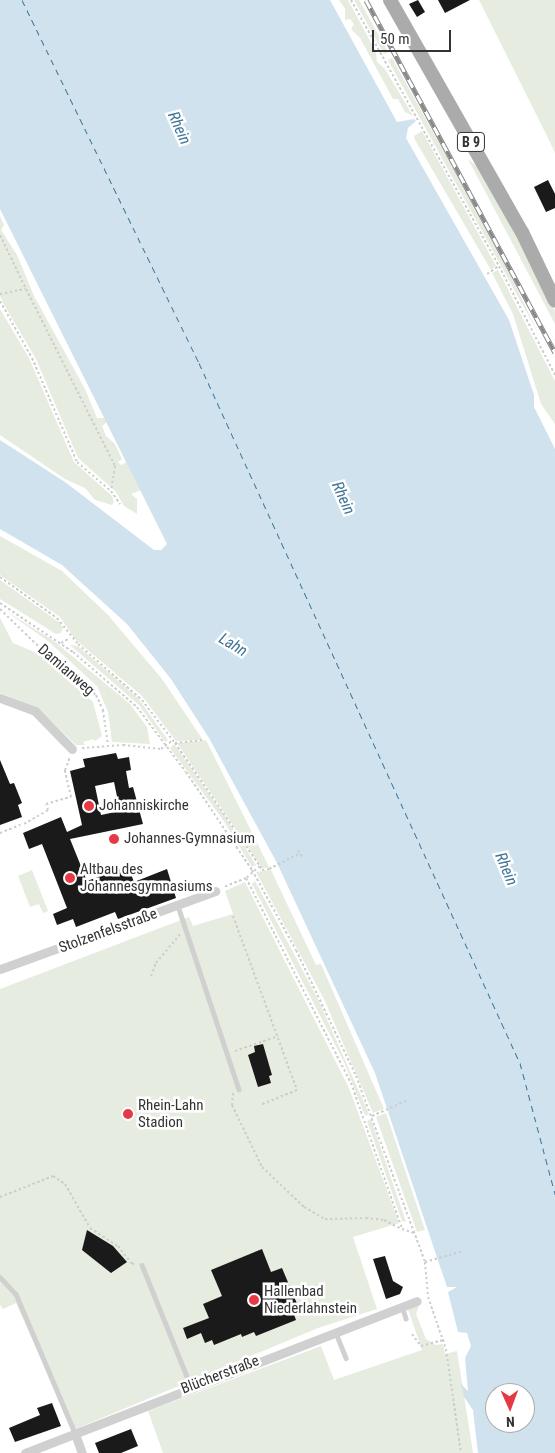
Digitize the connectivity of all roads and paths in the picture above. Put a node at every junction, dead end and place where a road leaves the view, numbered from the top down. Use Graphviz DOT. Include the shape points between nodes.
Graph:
graph roads {
  1 [pos="351,0"];
  2 [pos="392,1"];
  3 [pos="386,55"];
  4 [pos="383,57"];
  5 [pos="0,235"];
  6 [pos="499,266"];
  7 [pos="487,274"];
  8 [pos="26,289"];
  9 [pos="0,294"];
  10 [pos="0,301"];
  11 [pos="555,301"];
  12 [pos="555,375"];
  13 [pos="111,491"];
  14 [pos="120,504"];
  15 [pos="0,577"];
  16 [pos="0,603"];
  17 [pos="0,609"];
  18 [pos="71,637"];
  19 [pos="62,643"];
  20 [pos="0,698"];
  21 [pos="173,740"];
  22 [pos="205,740"];
  23 [pos="175,743"];
  24 [pos="108,745"];
  25 [pos="165,746"];
  26 [pos="72,749"];
  27 [pos="24,824"];
  28 [pos="20,825"];
  29 [pos="0,832"];
  30 [pos="298,850"];
  31 [pos="300,853"];
  32 [pos="302,857"];
  33 [pos="260,866"];
  34 [pos="252,870"];
  35 [pos="246,878"];
  36 [pos="215,891"];
  37 [pos="178,906"];
  38 [pos="233,916"];
  39 [pos="187,932"];
  40 [pos="0,969"];
  41 [pos="151,976"];
  42 [pos="278,1036"];
  43 [pos="228,1053"];
  44 [pos="239,1086"];
  45 [pos="408,1100"];
  46 [pos="262,1104"];
  47 [pos="372,1116"];
  48 [pos="0,1196"];
  49 [pos="402,1228"];
  50 [pos="414,1233"];
  51 [pos="463,1251"];
  52 [pos="424,1262"];
  53 [pos="142,1265"];
  54 [pos="0,1277"];
  55 [pos="417,1301"];
  56 [pos="402,1306"];
  57 [pos="406,1318"];
  58 [pos="335,1332"];
  59 [pos="412,1334"];
  60 [pos="444,1340"];
  61 [pos="346,1358"];
  62 [pos="191,1386"];
  63 [pos="75,1434"];
  64 [pos="25,1453"];
  65 [pos="82,1453"];
  66 [pos="461,1453"];
  1 -- 4 [label="path"];
  2 -- 11 [label="main road, B 9" via="522,232"];
  3 -- 4 [label="path"];
  4 -- 6 [label="path"];
  5 -- 8 [label="path"];
  6 -- 7 [label="path"];
  6 -- 12 [label="path"];
  8 -- 9 [label="path"];
  8 -- 13 [label="path" via="115,466"];
  10 -- 13 [label="path" via="32,358 77,462"];
  13 -- 14 [label="path"];
  15 -- 18 [label="path" via="50,611"];
  16 -- 19 [label="path"];
  17 -- 24 [label="path, Damianweg" via="96,695 103,710"];
  18 -- 19 [label="path"];
  18 -- 21 [label="path" via="142,700"];
  19 -- 25 [label="path" via="138,707"];
  20 -- 26 [label="street" via="35,711"];
  21 -- 23 [label="path"];
  21 -- 25 [label="path"];
  22 -- 23 [label="path"];
  23 -- 33 [label="path"];
  24 -- 25 [label="path" via="161,749"];
  24 -- 26 [label="path"];
  25 -- 34 [label="path"];
  26 -- 27 [label="path" via="65,770 71,796 46,804 48,810"];
  28 -- 29 [label="path"];
  30 -- 31 [label="path"];
  31 -- 32 [label="path"];
  31 -- 33 [label="path" via="269,870 262,870"];
  33 -- 34 [label="path"];
  34 -- 35 [label="path"];
  34 -- 47 [label="path" via="320,997"];
  35 -- 36 [label="path"];
  35 -- 49 [label="path" via="351,1083"];
  36 -- 37 [label="street, Stolzenfelsstraße"];
  37 -- 39 [label="lane"];
  37 -- 40 [label="street, Stolzenfelsstraße"];
  38 -- 42 [label="path"];
  39 -- 41 [label="path" via="176,938 166,950"];
  39 -- 43 [label="lane"];
  42 -- 43 [label="path"];
  42 -- 46 [label="path" via="297,1090"];
  43 -- 44 [label="lane"];
  44 -- 49 [label="path" via="232,1105 250,1148 277,1184 325,1219 384,1220"];
  45 -- 47 [label="path"];
  47 -- 50 [label="path"];
  48 -- 53 [label="path" via="53,1176 65,1184 90,1228 118,1246 132,1264"];
  49 -- 50 [label="path"];
  50 -- 52 [label="path"];
  51 -- 52 [label="path"];
  52 -- 60 [label="path" via="428,1297"];
  53 -- 62 [label="lane"];
  54 -- 63 [label="lane" via="16,1294"];
  55 -- 56 [label="street, Blücherstraße"];
  56 -- 57 [label="lane"];
  56 -- 58 [label="street, Blücherstraße"];
  58 -- 61 [label="lane"];
  58 -- 62 [label="street, Blücherstraße"];
  59 -- 60 [label="path" via="420,1346"];
  60 -- 66 [label="path"];
  62 -- 63 [label="street, Blücherstraße"];
  63 -- 64 [label="street, Blücherstraße"];
  63 -- 65 [label="street"];
}
